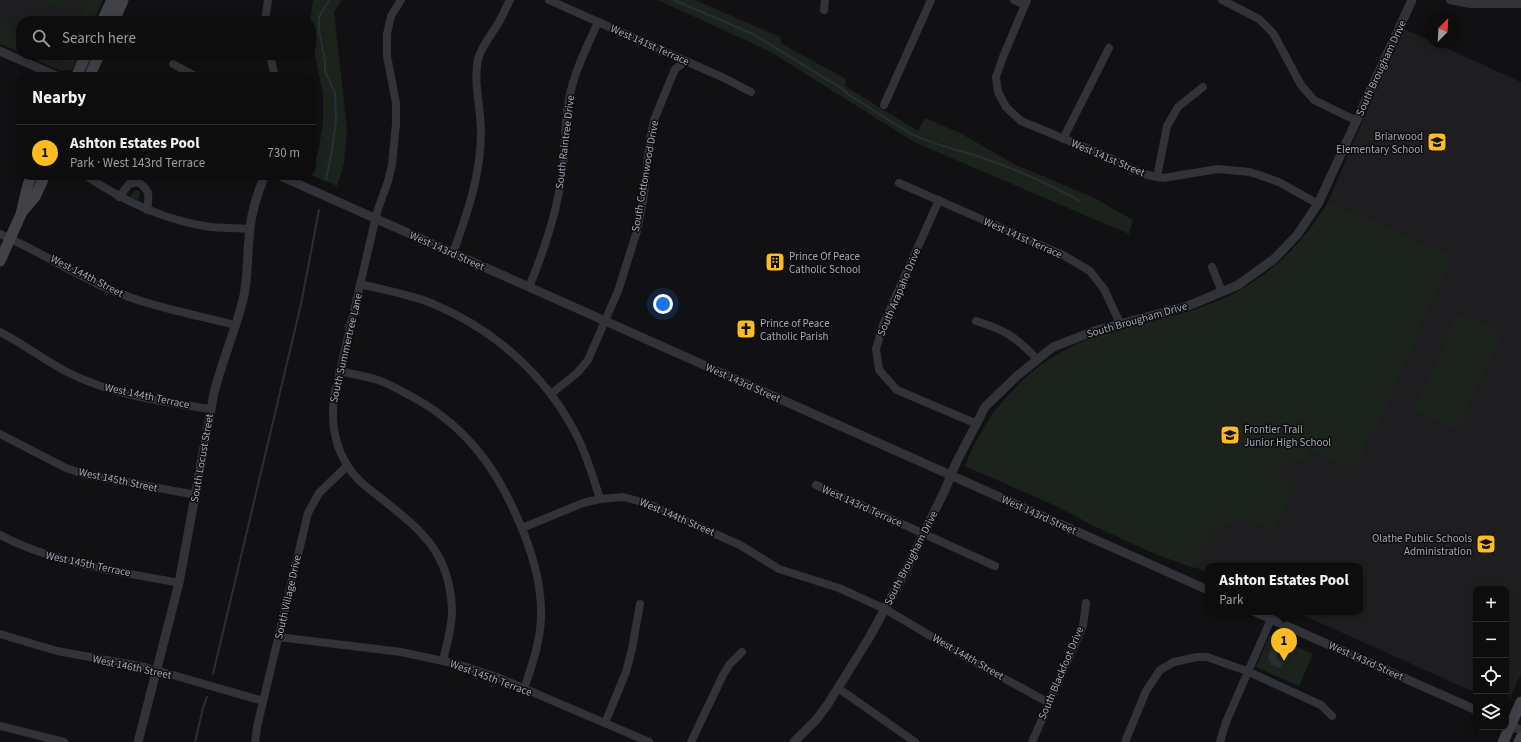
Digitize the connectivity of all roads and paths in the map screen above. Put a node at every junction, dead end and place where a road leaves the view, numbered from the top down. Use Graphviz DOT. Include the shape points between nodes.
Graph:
graph roads {
  1 [pos="112,0"];
  2 [pos="124,0"];
  3 [pos="268,0"];
  4 [pos="401,0"];
  5 [pos="510,0"];
  6 [pos="549,0"];
  7 [pos="824,0"];
  8 [pos="931,0"];
  9 [pos="1014,0"];
  10 [pos="1222,0"];
  11 [pos="1412,0"];
  12 [pos="1450,0"];
  13 [pos="1026,3"];
  14 [pos="1521,4"];
  15 [pos="824,10"];
  16 [pos="104,16"];
  17 [pos="116,16"];
  18 [pos="266,16"];
  19 [pos="598,22"];
  20 [pos="1109,48"];
  21 [pos="0,51"];
  22 [pos="16,58"];
  23 [pos="20,60"];
  24 [pos="84,60"];
  25 [pos="97,60"];
  26 [pos="271,60"];
  27 [pos="686,61"];
  28 [pos="173,64"];
  29 [pos="48,72"];
  30 [pos="78,72"];
  31 [pos="91,72"];
  32 [pos="188,72"];
  33 [pos="274,72"];
  34 [pos="1203,87"];
  35 [pos="751,92"];
  36 [pos="884,105"];
  37 [pos="1357,120"];
  38 [pos="1063,139"];
  39 [pos="1157,177"];
  40 [pos="30,180"];
  41 [pos="43,180"];
  42 [pos="93,180"];
  43 [pos="263,180"];
  44 [pos="289,180"];
  45 [pos="899,183"];
  46 [pos="119,197"];
  47 [pos="939,200"];
  48 [pos="1318,204"];
  49 [pos="147,210"];
  50 [pos="21,214"];
  51 [pos="376,219"];
  52 [pos="250,229"];
  53 [pos="5,236"];
  54 [pos="453,253"];
  55 [pos="0,261"];
  56 [pos="1212,267"];
  57 [pos="360,284"];
  58 [pos="529,287"];
  59 [pos="1222,292"];
  60 [pos="605,321"];
  61 [pos="976,321"];
  62 [pos="1120,323"];
  63 [pos="235,325"];
  64 [pos="0,332"];
  65 [pos="1037,359"];
  66 [pos="340,371"];
  67 [pos="551,394"];
  68 [pos="211,409"];
  69 [pos="977,424"];
  70 [pos="0,434"];
  71 [pos="347,466"];
  72 [pos="951,476"];
  73 [pos="816,485"];
  74 [pos="196,495"];
  75 [pos="600,499"];
  76 [pos="522,528"];
  77 [pos="924,534"];
  78 [pos="0,535"];
  79 [pos="995,566"];
  80 [pos="179,583"];
  81 [pos="1205,589"];
  82 [pos="1086,603"];
  83 [pos="640,604"];
  84 [pos="885,609"];
  85 [pos="1262,615"];
  86 [pos="1271,619"];
  87 [pos="0,634"];
  88 [pos="278,637"];
  89 [pos="742,652"];
  90 [pos="443,660"];
  91 [pos="157,670"];
  92 [pos="1247,672"];
  93 [pos="838,688"];
  94 [pos="524,689"];
  95 [pos="263,701"];
  96 [pos="1521,702"];
  97 [pos="1049,703"];
  98 [pos="1473,709"];
  99 [pos="1332,716"];
  100 [pos="605,723"];
  101 [pos="0,726"];
  102 [pos="1513,727"];
  103 [pos="1521,738"];
  104 [pos="64,742"];
  105 [pos="138,742"];
  106 [pos="255,742"];
  107 [pos="649,742"];
  108 [pos="692,742"];
  109 [pos="794,742"];
  110 [pos="915,742"];
  111 [pos="1032,742"];
  112 [pos="1125,742"];
  113 [pos="1220,742"];
  114 [pos="1503,742"];
  115 [pos="1519,742"];
  1 -- 16 [label="main road"];
  2 -- 17 [label="main road"];
  3 -- 18 [label="street"];
  4 -- 51 [label="street, South Summertree Lane" via="391,16 386,34 387,56 396,103 395,146 388,181"];
  5 -- 54 [label="street" via="478,61 481,134 479,156 471,203"];
  6 -- 19 [label="street, West 141st Terrace"];
  7 -- 15 [label="street"];
  8 -- 36 [label="street"];
  9 -- 13 [label="street"];
  10 -- 37 [label="street" via="1258,19 1273,33 1301,85 1314,100"];
  11 -- 37 [label="street, South Brougham Drive"];
  12 -- 14 [label="street" via="1470,4"];
  13 -- 38 [label="street, West 141st Street" via="996,77 998,92 1006,107 1021,121"];
  19 -- 27 [label="street, West 141st Terrace"];
  19 -- 58 [label="street, South Raintree Drive" via="569,98 558,198 549,234"];
  20 -- 38 [label="street"];
  21 -- 22 [label="street"];
  23 -- 29 [label="street"];
  24 -- 30 [label="main road"];
  25 -- 31 [label="main road"];
  26 -- 33 [label="street"];
  27 -- 35 [label="street, West 141st Terrace"];
  27 -- 60 [label="street, South Cottonwood Drive" via="675,69 654,120 643,201 636,231 618,291"];
  28 -- 32 [label="street"];
  34 -- 39 [label="street" via="1178,108 1167,126"];
  37 -- 48 [label="street, South Brougham Drive"];
  38 -- 39 [label="street, West 141st Street" via="1142,174"];
  39 -- 48 [label="street, West 141st Street" via="1218,169 1250,172 1279,182"];
  40 -- 50 [label="main road"];
  41 -- 50 [label="main road" via="35,197"];
  42 -- 46 [label="street"];
  43 -- 52 [label="street, South Locust Street" via="252,211"];
  44 -- 51 [label="street, West 143rd Street"];
  45 -- 47 [label="street, West 141st Terrace"];
  46 -- 49 [label="street"];
  46 -- 49 [label="street" via="129,184 138,182 146,187 149,196"];
  47 -- 62 [label="street, West 141st Terrace" via="1063,255 1090,271 1104,289"];
  47 -- 69 [label="street, South Arapaho Drive" via="883,325 876,349 879,370 897,390"];
  48 -- 59 [label="street, South Brougham Drive" via="1297,235 1274,259 1238,285"];
  49 -- 52 [label="street" via="211,227"];
  50 -- 53 [label="main road"];
  51 -- 54 [label="street, West 143rd Street"];
  51 -- 57 [label="street, South Summertree Lane"];
  52 -- 63 [label="street, South Locust Street" via="246,283"];
  53 -- 55 [label="main road"];
  53 -- 63 [label="street, West 144th Street" via="77,274 127,296"];
  54 -- 58 [label="street, West 143rd Street"];
  56 -- 59 [label="street"];
  57 -- 66 [label="street, South Summertree Lane"];
  57 -- 67 [label="street" via="430,303 472,323 507,348"];
  58 -- 60 [label="street, West 143rd Street"];
  59 -- 62 [label="street, South Brougham Drive" via="1188,306"];
  60 -- 67 [label="street, South Cottonwood Drive" via="588,360"];
  60 -- 72 [label="street, West 143rd Street"];
  61 -- 65 [label="street" via="1008,333"];
  62 -- 65 [label="street, South Brougham Drive" via="1053,347"];
  63 -- 68 [label="street, South Locust Street" via="220,369"];
  64 -- 68 [label="street, West 144th Terrace" via="51,364 88,382 140,397"];
  65 -- 69 [label="street, South Brougham Drive" via="985,407"];
  66 -- 71 [label="street, South Summertree Lane" via="332,413 333,427"];
  66 -- 76 [label="street" via="386,383 420,401 450,423 466,437 494,472"];
  67 -- 75 [label="street" via="577,437"];
  68 -- 74 [label="street, South Locust Street"];
  69 -- 72 [label="street, South Brougham Drive"];
  70 -- 74 [label="street, West 145th Street" via="66,468 84,474"];
  71 -- 88 [label="street, South Village Drive" via="319,493 308,513"];
  71 -- 90 [label="street, South Summertree Lane" via="362,482 420,530 437,554 449,586 452,605 451,624"];
  72 -- 77 [label="street, South Brougham Drive"];
  72 -- 81 [label="street, West 143rd Street"];
  73 -- 77 [label="street, West 143rd Terrace"];
  74 -- 80 [label="street, South Locust Street"];
  75 -- 76 [label="street, West 144th Street" via="583,503"];
  75 -- 84 [label="street, West 144th Street" via="623,497 646,503 740,545 779,569 839,588"];
  76 -- 94 [label="street" via="538,578 541,618 535,656"];
  77 -- 79 [label="street, West 143rd Terrace"];
  77 -- 84 [label="street, South Brougham Drive"];
  78 -- 80 [label="street, West 145th Terrace" via="22,546 70,561"];
  80 -- 91 [label="street, South Locust Street"];
  82 -- 97 [label="street, South Blackfoot Drive" via="1082,626"];
  83 -- 100 [label="street" via="626,672"];
  84 -- 93 [label="street, South Brougham Drive"];
  84 -- 97 [label="street, West 144th Street"];
  85 -- 86 [label="street, West 143rd Street"];
  86 -- 92 [label="street"];
  86 -- 98 [label="street, West 143rd Street"];
  87 -- 91 [label="street, West 146th Street" via="57,651"];
  88 -- 90 [label="street, West 145th Terrace" via="401,652"];
  88 -- 95 [label="street, South Village Drive"];
  89 -- 108 [label="street" via="723,675"];
  90 -- 94 [label="street, West 145th Terrace" via="475,669"];
  91 -- 95 [label="street, West 146th Street"];
  91 -- 105 [label="street, South Locust Street"];
  92 -- 99 [label="street" via="1322,705"];
  92 -- 112 [label="street" via="1207,657 1174,662 1160,670 1146,691"];
  92 -- 113 [label="street"];
  93 -- 109 [label="street, South Brougham Drive" via="816,720"];
  93 -- 110 [label="street"];
  94 -- 100 [label="street, West 145th Terrace"];
  95 -- 106 [label="street, South Village Drive"];
  96 -- 102 [label="main road"];
  97 -- 111 [label="street, South Blackfoot Drive"];
  100 -- 107 [label="street, West 145th Terrace"];
  101 -- 104 [label="street"];
  102 -- 114 [label="main road"];
  103 -- 115 [label="main road"];
}
